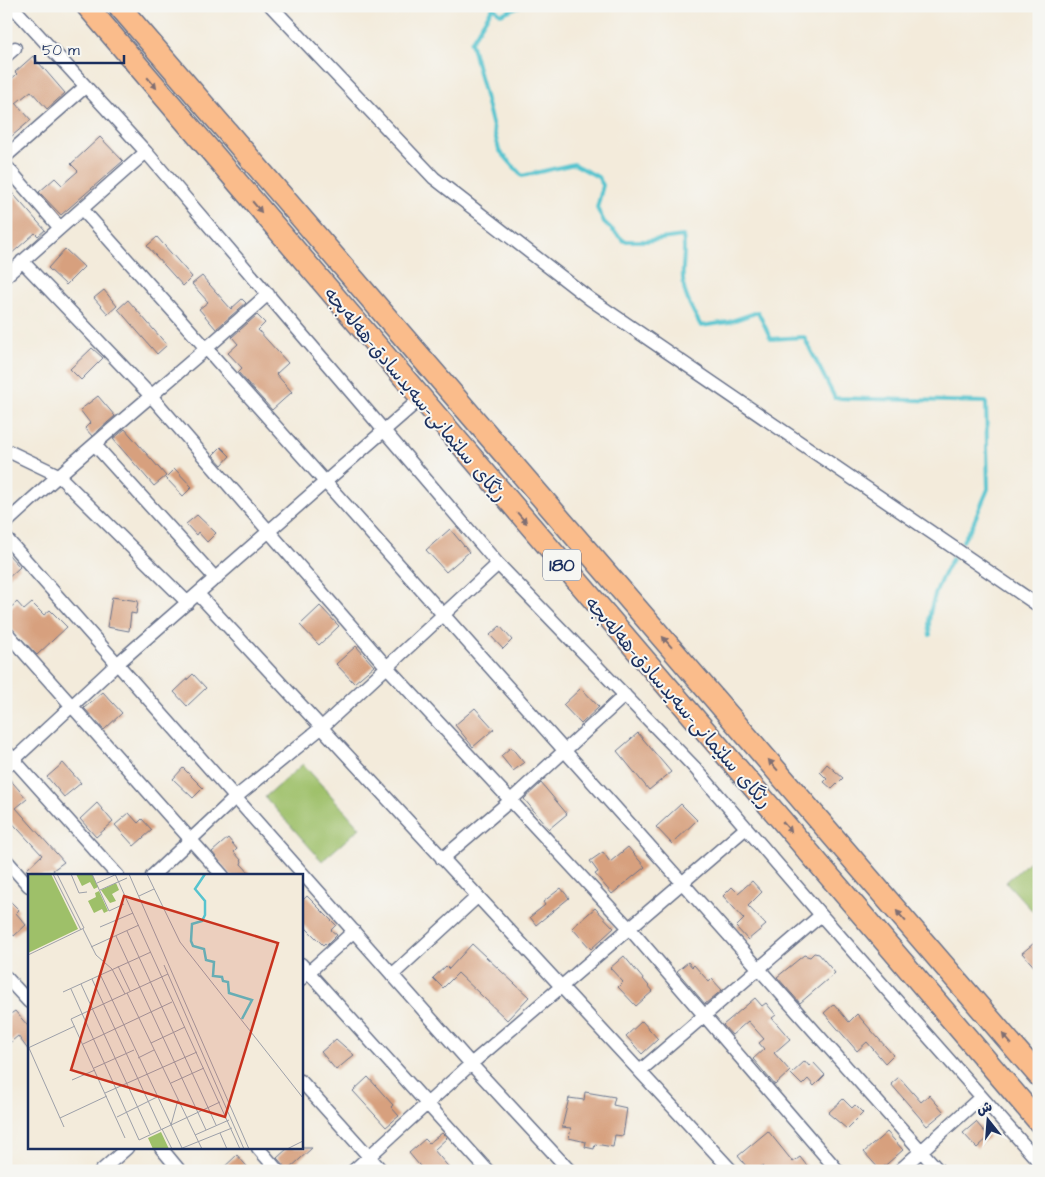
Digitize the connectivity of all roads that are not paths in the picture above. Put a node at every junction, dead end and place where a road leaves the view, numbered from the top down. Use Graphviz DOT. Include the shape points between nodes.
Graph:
graph roads {
  1 [pos="12,6"];
  2 [pos="87,6"];
  3 [pos="119,6"];
  4 [pos="272,6"];
  5 [pos="85,87"];
  6 [pos="146,152"];
  7 [pos="6,156"];
  8 [pos="6,166"];
  9 [pos="82,209"];
  10 [pos="60,228"];
  11 [pos="22,261"];
  12 [pos="6,276"];
  13 [pos="268,294"];
  14 [pos="207,349"];
  15 [pos="152,397"];
  16 [pos="420,399"];
  17 [pos="384,430"];
  18 [pos="95,445"];
  19 [pos="6,450"];
  20 [pos="58,475"];
  21 [pos="325,482"];
  22 [pos="6,523"];
  23 [pos="269,532"];
  24 [pos="6,538"];
  25 [pos="584,546"];
  26 [pos="498,564"];
  27 [pos="561,564"];
  28 [pos="216,579"];
  29 [pos="198,594"];
  30 [pos="188,603"];
  31 [pos="1039,606"];
  32 [pos="443,614"];
  33 [pos="6,632"];
  34 [pos="117,664"];
  35 [pos="386,666"];
  36 [pos="625,695"];
  37 [pos="73,707"];
  38 [pos="321,728"];
  39 [pos="564,750"];
  40 [pos="9,759"];
  41 [pos="236,797"];
  42 [pos="510,800"];
  43 [pos="746,828"];
  44 [pos="192,840"];
  45 [pos="442,859"];
  46 [pos="6,860"];
  47 [pos="116,874"];
  48 [pos="154,874"];
  49 [pos="221,874"];
  50 [pos="682,883"];
  51 [pos="28,885"];
  52 [pos="477,897"];
  53 [pos="820,915"];
  54 [pos="630,929"];
  55 [pos="354,931"];
  56 [pos="759,968"];
  57 [pos="304,972"];
  58 [pos="392,975"];
  59 [pos="6,977"];
  60 [pos="562,988"];
  61 [pos="26,994"];
  62 [pos="705,1014"];
  63 [pos="472,1064"];
  64 [pos="641,1070"];
  65 [pos="1039,1076"];
  66 [pos="302,1082"];
  67 [pos="981,1097"];
  68 [pos="428,1106"];
  69 [pos="1039,1122"];
  70 [pos="125,1150"];
  71 [pos="162,1150"];
  72 [pos="260,1150"];
  73 [pos="921,1151"];
  74 [pos="717,1155"];
  75 [pos="369,1157"];
  76 [pos="1039,1162"];
  77 [pos="101,1171"];
  78 [pos="180,1171"];
  79 [pos="278,1171"];
  80 [pos="353,1171"];
  81 [pos="382,1171"];
  82 [pos="488,1171"];
  83 [pos="570,1171"];
  84 [pos="718,1171"];
  85 [pos="732,1171"];
  86 [pos="838,1171"];
  87 [pos="899,1171"];
  88 [pos="938,1171"];
  1 -- 5 [label="street"];
  2 -- 16 [label="highway, رێگای سلێمانی-سەیدسادق-هەلەبجە / 180, one-way"];
  3 -- 25 [label="highway, رێگای سلێمانی-سەیدسادق-هەلەبجە / 180"];
  4 -- 31 [label="street" via="442,184 590,300"];
  5 -- 6 [label="street"];
  5 -- 7 [label="street"];
  6 -- 9 [label="street"];
  6 -- 13 [label="street"];
  8 -- 10 [label="street"];
  9 -- 10 [label="street"];
  9 -- 14 [label="street"];
  10 -- 11 [label="street"];
  11 -- 12 [label="street"];
  11 -- 15 [label="street"];
  13 -- 14 [label="street"];
  13 -- 17 [label="street"];
  14 -- 15 [label="street"];
  14 -- 21 [label="street"];
  15 -- 18 [label="street"];
  15 -- 23 [label="street"];
  16 -- 17 [label="street"];
  16 -- 27 [label="highway, رێگای سلێمانی-سەیدسادق-هەلەبجە / 180, one-way"];
  17 -- 21 [label="street"];
  17 -- 26 [label="street"];
  18 -- 20 [label="street"];
  18 -- 28 [label="street"];
  19 -- 20 [label="street"];
  20 -- 22 [label="street"];
  20 -- 30 [label="street"];
  21 -- 23 [label="street"];
  21 -- 32 [label="street"];
  23 -- 28 [label="street"];
  23 -- 35 [label="street"];
  24 -- 34 [label="street"];
  25 -- 27 [label="highway"];
  65 -- 25 [label="highway, رێگای سلێمانی-سەیدسادق-هەلەبجە / 180, one-way"];
  26 -- 32 [label="street"];
  26 -- 36 [label="street"];
  27 -- 69 [label="highway, رێگای سلێمانی-سەیدسادق-هەلەبجە / 180, one-way"];
  28 -- 29 [label="street"];
  29 -- 30 [label="street"];
  29 -- 38 [label="street"];
  30 -- 34 [label="street"];
  32 -- 35 [label="street"];
  32 -- 39 [label="street"];
  33 -- 37 [label="street"];
  34 -- 37 [label="street"];
  34 -- 41 [label="street"];
  35 -- 38 [label="street"];
  35 -- 42 [label="street"];
  36 -- 39 [label="street"];
  36 -- 43 [label="street" via="695,768"];
  37 -- 40 [label="street"];
  37 -- 44 [label="street"];
  38 -- 41 [label="street"];
  38 -- 45 [label="street"];
  39 -- 42 [label="street"];
  39 -- 50 [label="street"];
  40 -- 47 [label="street"];
  41 -- 44 [label="street"];
  41 -- 55 [label="street"];
  42 -- 45 [label="street"];
  42 -- 54 [label="street"];
  43 -- 50 [label="street"];
  43 -- 53 [label="street"];
  44 -- 48 [label="street"];
  44 -- 49 [label="street"];
  45 -- 52 [label="street"];
  46 -- 51 [label="street"];
  50 -- 54 [label="street"];
  50 -- 56 [label="street"];
  52 -- 58 [label="street"];
  52 -- 60 [label="street"];
  53 -- 56 [label="street"];
  53 -- 67 [label="street"];
  54 -- 60 [label="street"];
  54 -- 62 [label="street"];
  55 -- 57 [label="street"];
  55 -- 58 [label="street"];
  56 -- 62 [label="street"];
  56 -- 73 [label="street"];
  57 -- 68 [label="street"];
  58 -- 63 [label="street"];
  59 -- 61 [label="street"];
  60 -- 63 [label="street"];
  60 -- 64 [label="street"];
  62 -- 64 [label="street"];
  62 -- 86 [label="street"];
  63 -- 68 [label="street"];
  63 -- 83 [label="street"];
  64 -- 74 [label="street"];
  66 -- 75 [label="street"];
  67 -- 73 [label="street"];
  67 -- 76 [label="street"];
  68 -- 75 [label="street"];
  68 -- 82 [label="street"];
  70 -- 77 [label="street"];
  71 -- 78 [label="street"];
  72 -- 79 [label="street"];
  73 -- 87 [label="street"];
  73 -- 88 [label="street"];
  74 -- 84 [label="street"];
  74 -- 85 [label="street"];
  75 -- 80 [label="street"];
  75 -- 81 [label="street"];
}
